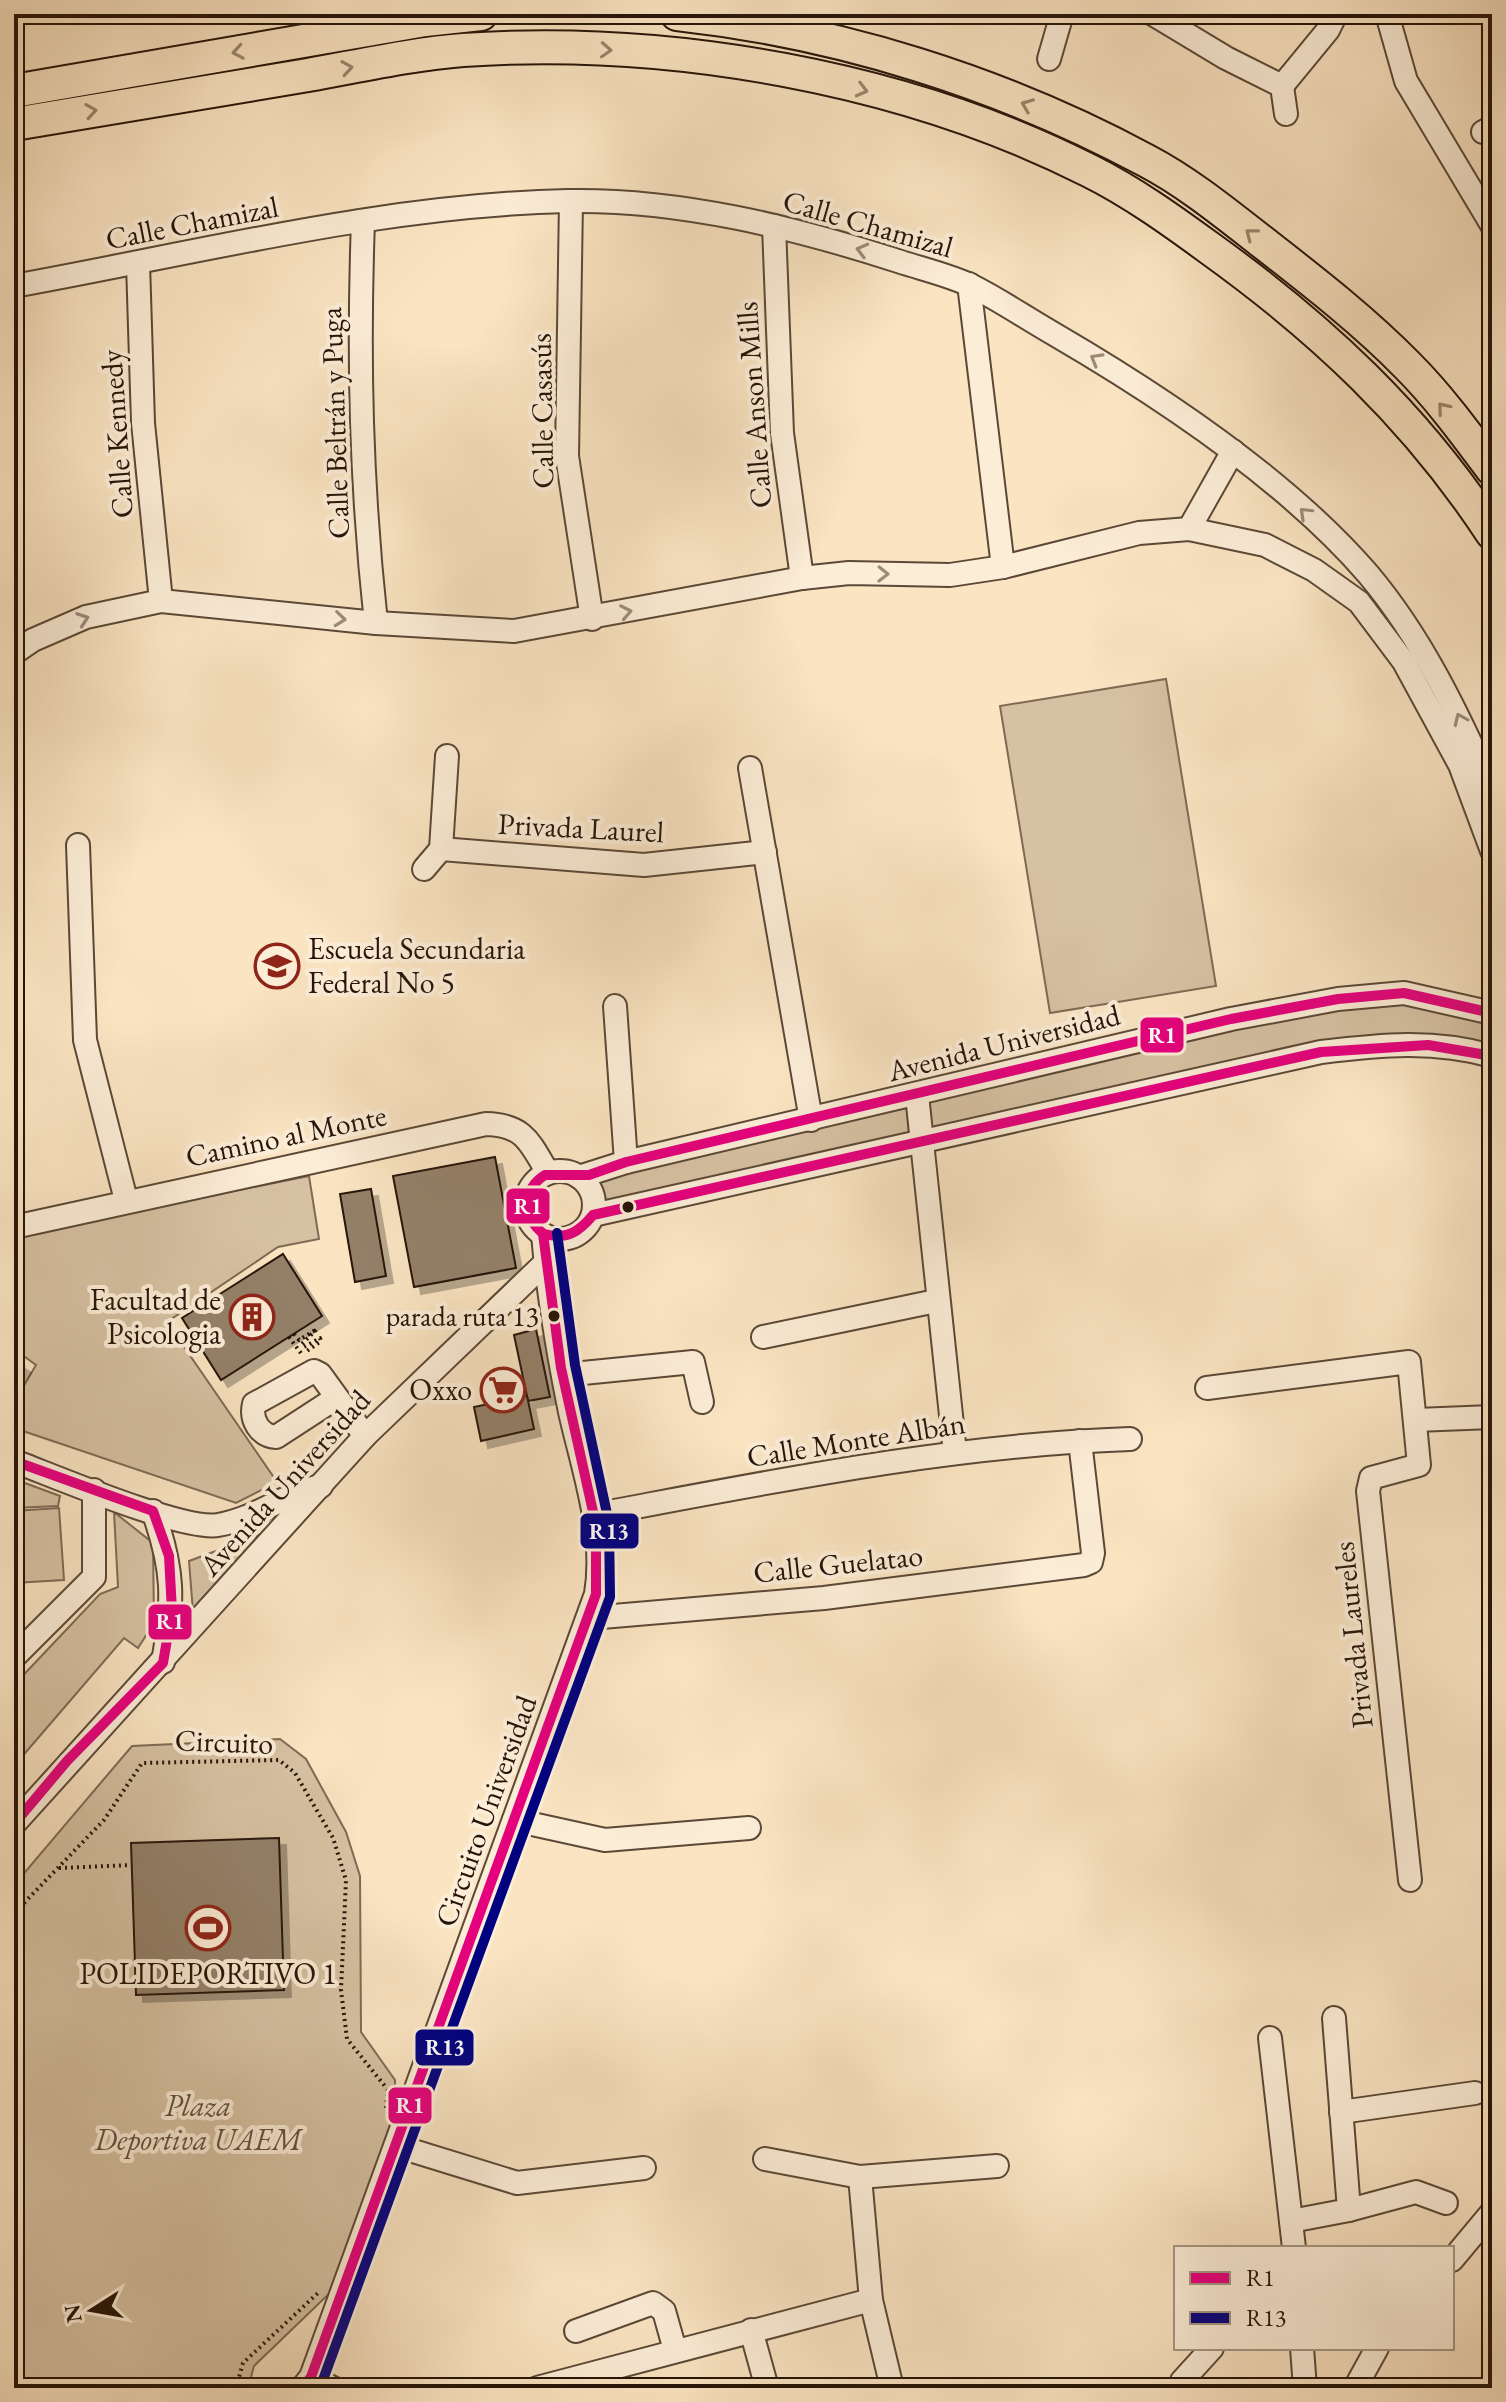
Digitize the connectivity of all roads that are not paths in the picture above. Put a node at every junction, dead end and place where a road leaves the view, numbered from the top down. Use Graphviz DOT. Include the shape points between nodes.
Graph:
graph roads {
  1 [pos="481,14"];
  2 [pos="677,14"];
  3 [pos="1062,14"];
  4 [pos="1153,14"];
  5 [pos="1336,14"];
  6 [pos="1387,14"];
  7 [pos="1049,59"];
  8 [pos="1282,86"];
  9 [pos="14,91"];
  10 [pos="1286,114"];
  11 [pos="14,124"];
  12 [pos="571,201"];
  13 [pos="363,221"];
  14 [pos="1492,225"];
  15 [pos="774,226"];
  16 [pos="138,263"];
  17 [pos="969,284"];
  18 [pos="14,286"];
  19 [pos="1233,451"];
  20 [pos="1492,469"];
  21 [pos="1189,529"];
  22 [pos="1492,533"];
  23 [pos="1003,567"];
  24 [pos="802,578"];
  25 [pos="161,601"];
  26 [pos="592,619"];
  27 [pos="376,623"];
  28 [pos="14,653"];
  29 [pos="447,756"];
  30 [pos="750,768"];
  31 [pos="1492,790"];
  32 [pos="78,845"];
  33 [pos="441,849"];
  34 [pos="1492,851"];
  35 [pos="765,852"];
  36 [pos="424,869"];
  37 [pos="615,1006"];
  38 [pos="1492,1013"];
  39 [pos="1492,1056"];
  40 [pos="917,1095"];
  41 [pos="811,1120"];
  42 [pos="922,1144"];
  43 [pos="626,1162"];
  44 [pos="548,1173"];
  45 [pos="579,1177"];
  46 [pos="126,1200"];
  47 [pos="593,1215"];
  48 [pos="14,1227"];
  49 [pos="543,1234"];
  50 [pos="545,1263"];
  51 [pos="936,1301"];
  52 [pos="763,1337"];
  53 [pos="563,1375"];
  54 [pos="1207,1388"];
  55 [pos="336,1398"];
  56 [pos="702,1402"];
  57 [pos="1492,1417"];
  58 [pos="1416,1420"];
  59 [pos="365,1436"];
  60 [pos="1130,1439"];
  61 [pos="1080,1441"];
  62 [pos="955,1453"];
  63 [pos="14,1461"];
  64 [pos="321,1486"];
  65 [pos="94,1490"];
  66 [pos="153,1511"];
  67 [pos="593,1515"];
  68 [pos="590,1618"];
  69 [pos="14,1657"];
  70 [pos="163,1663"];
  71 [pos="514,1820"];
  72 [pos="14,1824"];
  73 [pos="749,1828"];
  74 [pos="1410,1880"];
  75 [pos="1334,2018"];
  76 [pos="1270,2038"];
  77 [pos="1475,2093"];
  78 [pos="1341,2112"];
  79 [pos="397,2146"];
  80 [pos="765,2159"];
  81 [pos="997,2166"];
  82 [pos="644,2168"];
  83 [pos="860,2177"];
  84 [pos="1446,2203"];
  85 [pos="1349,2210"];
  86 [pos="1492,2212"];
  87 [pos="1291,2221"];
  88 [pos="1294,2246"];
  89 [pos="1454,2258"];
  90 [pos="871,2300"];
  91 [pos="751,2330"];
  92 [pos="576,2331"];
  93 [pos="675,2350"];
  94 [pos="1210,2350"];
  95 [pos="1302,2350"];
  96 [pos="1376,2350"];
  97 [pos="307,2382"];
  98 [pos="584,2383"];
  99 [pos="333,2388"];
  100 [pos="537,2388"];
  101 [pos="767,2388"];
  102 [pos="892,2388"];
  103 [pos="1180,2388"];
  104 [pos="1305,2388"];
  105 [pos="1355,2388"];
  1 -- 9 [label="highway, one-way"];
  20 -- 2 [label="highway, one-way" via="1409,366 1229,216 1149,162 1032,106 848,44"];
  3 -- 7 [label="street"];
  4 -- 8 [label="street"];
  5 -- 8 [label="street"];
  6 -- 14 [label="street" via="1406,81"];
  8 -- 10 [label="street"];
  11 -- 22 [label="highway, one-way" via="424,55 522,48 715,59 777,68 903,100 996,129 1092,172 1264,287 1416,429"];
  12 -- 13 [label="street, Calle Chamizal"];
  12 -- 15 [label="street, Calle Chamizal" via="703,212"];
  12 -- 26 [label="street, Calle Casasús" via="567,456"];
  13 -- 16 [label="street, Calle Chamizal"];
  13 -- 27 [label="street, Calle Beltrán y Puga" via="358,363 364,511"];
  17 -- 15 [label="street, Calle Chamizal, one-way"];
  15 -- 24 [label="street, Calle Anson Mills" via="782,433"];
  16 -- 18 [label="street, Calle Chamizal"];
  16 -- 25 [label="street, Calle Kennedy" via="143,423"];
  19 -- 17 [label="street, Calle Chamizal, one-way" via="1122,374"];
  17 -- 23 [label="street"];
  19 -- 21 [label="street"];
  31 -- 19 [label="street, Calle Chamizal, one-way" via="1448,694 1408,627 1366,572"];
  21 -- 23 [label="street" via="1139,533"];
  21 -- 34 [label="street" via="1265,545 1314,570 1359,602 1404,662 1460,765"];
  24 -- 23 [label="street, one-way" via="849,573 950,575"];
  26 -- 24 [label="street, one-way"];
  25 -- 27 [label="street, one-way"];
  28 -- 25 [label="street, one-way" via="86,617"];
  26 -- 27 [label="street" via="514,631"];
  29 -- 33 [label="street"];
  30 -- 35 [label="street"];
  32 -- 46 [label="street" via="85,1040"];
  33 -- 35 [label="street, Privada Laurel" via="644,865"];
  33 -- 36 [label="street"];
  35 -- 41 [label="street"];
  37 -- 43 [label="street"];
  38 -- 40 [label="street, Avenida Universidad" via="1404,993 1338,999 1231,1019"];
  39 -- 42 [label="street" via="1406,1042 1321,1052"];
  40 -- 41 [label="street, Avenida Universidad"];
  40 -- 42 [label="street"];
  41 -- 43 [label="street, Avenida Universidad"];
  42 -- 47 [label="street"];
  42 -- 51 [label="street"];
  43 -- 45 [label="street, Avenida Universidad"];
  44 -- 45 [label="street"];
  44 -- 46 [label="street, Camino al Monte" via="525,1136 507,1125 486,1124"];
  44 -- 49 [label="street" via="528,1197 529,1218"];
  45 -- 47 [label="street" via="593,1194"];
  46 -- 48 [label="street, Camino al Monte"];
  47 -- 49 [label="street" via="573,1237"];
  49 -- 50 [label="street, Circuito Universidad"];
  50 -- 53 [label="street, Circuito Universidad"];
  50 -- 59 [label="street, Avenida Universidad"];
  51 -- 52 [label="street"];
  51 -- 62 [label="street"];
  53 -- 56 [label="street" via="693,1362"];
  53 -- 67 [label="street, Circuito Universidad"];
  54 -- 58 [label="street" via="1409,1362"];
  55 -- 59 [label="street"];
  57 -- 58 [label="street"];
  58 -- 74 [label="street, Privada Laureles" via="1419,1465 1371,1478 1368,1491"];
  59 -- 64 [label="street, Avenida Universidad"];
  60 -- 61 [label="street, Calle Monte Albán"];
  61 -- 62 [label="street, Calle Monte Albán"];
  61 -- 68 [label="street, Calle Guelatao" via="1091,1562 824,1598"];
  62 -- 67 [label="street, Calle Monte Albán"];
  63 -- 65 [label="street"];
  64 -- 66 [label="street" via="293,1492 217,1525"];
  64 -- 70 [label="street, Avenida Universidad"];
  65 -- 66 [label="street"];
  65 -- 69 [label="street" via="94,1577"];
  66 -- 70 [label="street" via="169,1556 172,1611"];
  67 -- 68 [label="street, Circuito Universidad" via="600,1571"];
  68 -- 71 [label="street, Circuito Universidad"];
  70 -- 72 [label="street, Avenida Universidad"];
  71 -- 73 [label="street" via="617,1841"];
  71 -- 79 [label="street, Circuito Universidad"];
  75 -- 78 [label="street"];
  76 -- 87 [label="street"];
  77 -- 78 [label="street"];
  78 -- 85 [label="street"];
  79 -- 82 [label="street" via="517,2183"];
  79 -- 97 [label="street, Circuito Universidad"];
  80 -- 83 [label="street"];
  81 -- 83 [label="street"];
  83 -- 90 [label="street"];
  84 -- 85 [label="street" via="1416,2192"];
  85 -- 87 [label="street"];
  86 -- 89 [label="street"];
  87 -- 88 [label="street"];
  90 -- 91 [label="street"];
  90 -- 102 [label="street"];
  91 -- 93 [label="street"];
  91 -- 101 [label="street"];
  92 -- 93 [label="street" via="653,2303 664,2311"];
  93 -- 98 [label="street"];
  94 -- 103 [label="street"];
  95 -- 104 [label="street"];
  96 -- 105 [label="street"];
  97 -- 99 [label="street"];
  98 -- 100 [label="street"];
}
